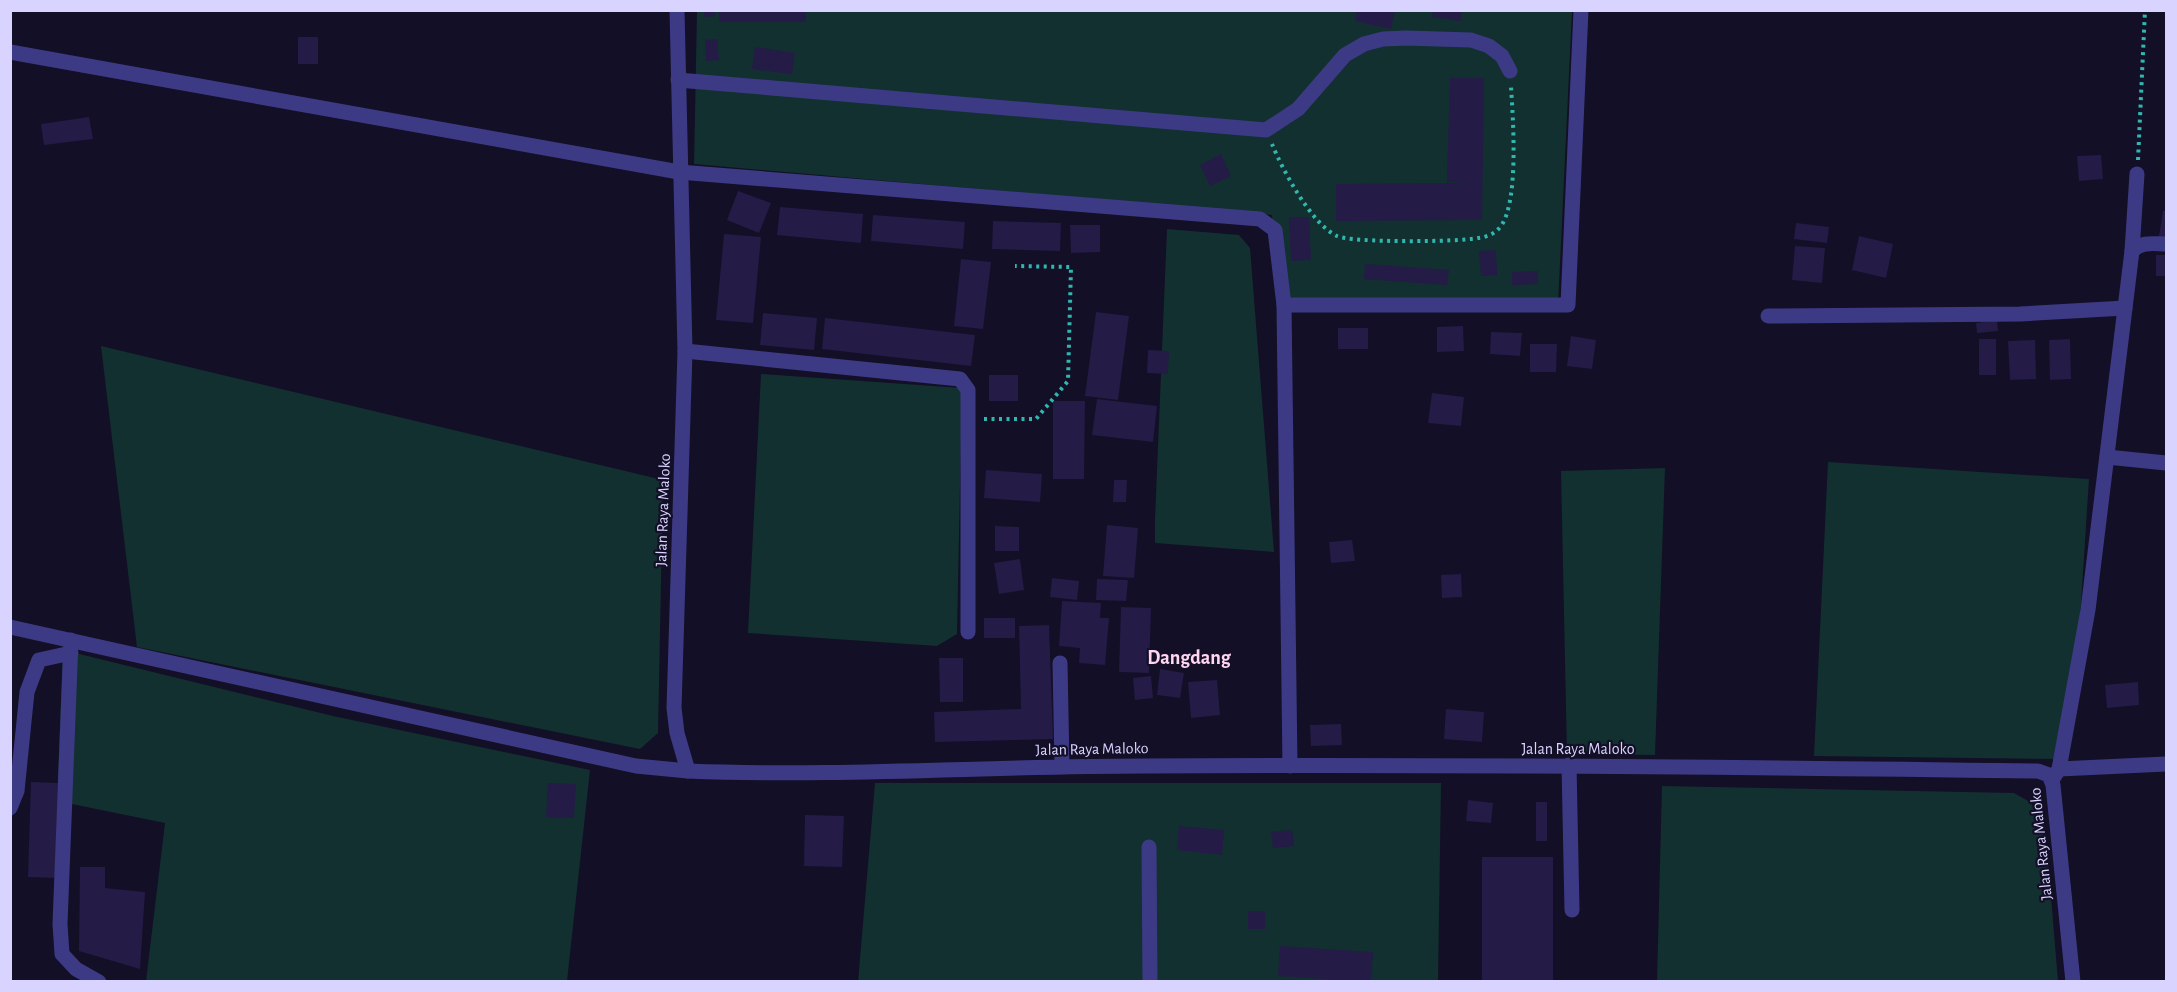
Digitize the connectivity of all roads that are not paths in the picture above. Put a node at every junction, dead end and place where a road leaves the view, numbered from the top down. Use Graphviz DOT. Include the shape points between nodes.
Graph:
graph roads {
  1 [pos="677,10"];
  2 [pos="1581,10"];
  3 [pos="10,52"];
  4 [pos="1509,71"];
  5 [pos="678,80"];
  6 [pos="680,172"];
  7 [pos="2137,174"];
  8 [pos="2166,244"];
  9 [pos="2132,251"];
  10 [pos="1284,305"];
  11 [pos="2125,308"];
  12 [pos="1768,315"];
  13 [pos="685,351"];
  14 [pos="2107,457"];
  15 [pos="2166,464"];
  16 [pos="10,627"];
  17 [pos="968,632"];
  18 [pos="71,646"];
  19 [pos="1060,663"];
  20 [pos="2166,764"];
  21 [pos="1569,765"];
  22 [pos="1062,766"];
  23 [pos="1290,766"];
  24 [pos="688,771"];
  25 [pos="2056,774"];
  26 [pos="10,808"];
  27 [pos="1149,847"];
  28 [pos="1572,910"];
  29 [pos="99,981"];
  30 [pos="1150,981"];
  31 [pos="2073,981"];
  1 -- 5 [label="street, Jalan Raya Maloko"];
  2 -- 10 [label="street" via="1568,305"];
  3 -- 6 [label="street"];
  4 -- 5 [label="street" via="1502,56 1471,40 1383,39 1346,55 1298,109 1266,130"];
  5 -- 6 [label="street, Jalan Raya Maloko"];
  6 -- 10 [label="street" via="1260,219 1275,230"];
  6 -- 13 [label="street, Jalan Raya Maloko"];
  7 -- 9 [label="street"];
  8 -- 9 [label="street" via="2147,243"];
  9 -- 11 [label="street"];
  10 -- 23 [label="street"];
  11 -- 12 [label="street" via="2020,314"];
  11 -- 14 [label="street"];
  13 -- 17 [label="street" via="960,379 968,390"];
  13 -- 24 [label="street, Jalan Raya Maloko" via="674,708"];
  14 -- 15 [label="street"];
  14 -- 25 [label="street" via="2088,610"];
  16 -- 18 [label="street"];
  18 -- 24 [label="street" via="636,766"];
  18 -- 26 [label="street" via="39,660 27,692 17,791"];
  18 -- 29 [label="street" via="62,954 76,969"];
  19 -- 22 [label="street"];
  20 -- 25 [label="street"];
  21 -- 23 [label="street, Jalan Raya Maloko"];
  21 -- 25 [label="street, Jalan Raya Maloko"];
  21 -- 28 [label="street"];
  22 -- 23 [label="street, Jalan Raya Maloko"];
  22 -- 24 [label="street, Jalan Raya Maloko"];
  25 -- 31 [label="street, Jalan Raya Maloko"];
  27 -- 30 [label="street"];
}
